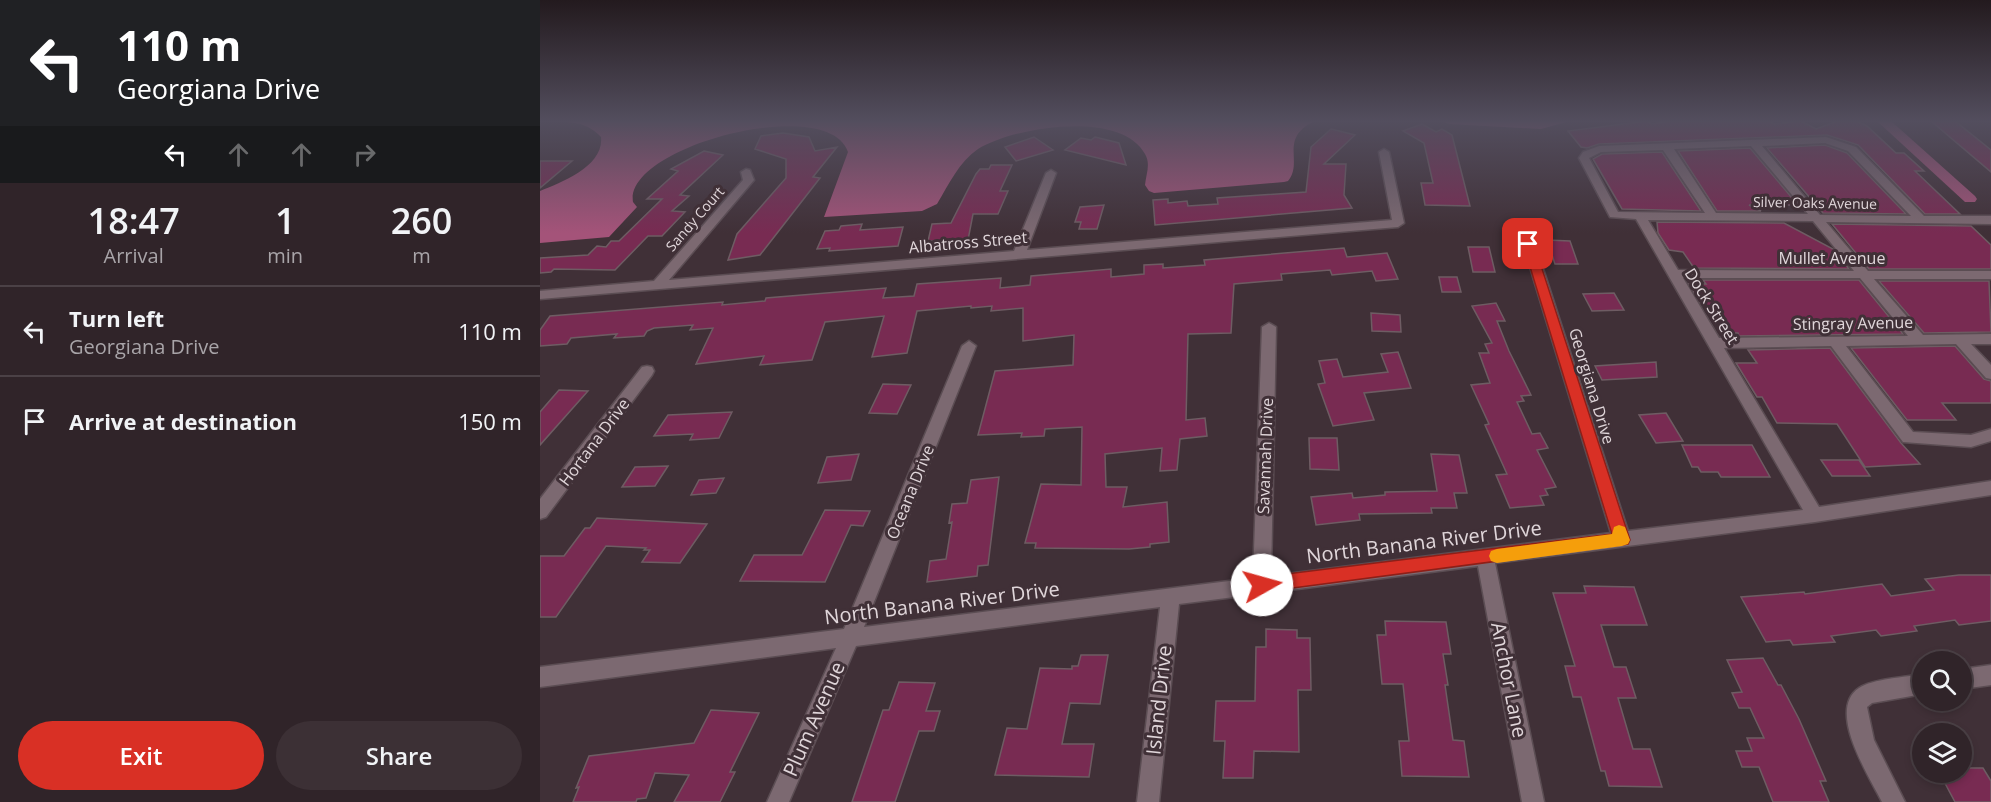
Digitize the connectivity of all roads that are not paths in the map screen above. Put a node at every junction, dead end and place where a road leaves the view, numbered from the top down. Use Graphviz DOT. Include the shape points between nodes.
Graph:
graph roads {
  1 [pos="1385,158"];
  2 [pos="1584,158"];
  3 [pos="1675,158"];
  4 [pos="1767,158"];
  5 [pos="1861,158"];
  6 [pos="746,172"];
  7 [pos="1051,173"];
  8 [pos="1640,216"];
  9 [pos="1713,217"];
  10 [pos="1818,219"];
  11 [pos="1922,220"];
  12 [pos="1991,220"];
  13 [pos="1528,244"];
  14 [pos="1019,255"];
  15 [pos="1672,274"];
  16 [pos="1864,275"];
  17 [pos="1991,275"];
  18 [pos="658,285"];
  19 [pos="540,295"];
  20 [pos="1269,327"];
  21 [pos="1918,339"];
  22 [pos="1959,339"];
  23 [pos="1991,339"];
  24 [pos="1835,341"];
  25 [pos="1716,343"];
  26 [pos="969,346"];
  27 [pos="647,371"];
  28 [pos="1991,374"];
  29 [pos="1991,435"];
  30 [pos="1991,488"];
  31 [pos="540,512"];
  32 [pos="1815,515"];
  33 [pos="1622,540"];
  34 [pos="1485,557"];
  35 [pos="1262,585"];
  36 [pos="1170,597"];
  37 [pos="851,636"];
  38 [pos="1991,675"];
  39 [pos="540,677"];
  40 [pos="1972,678"];
  41 [pos="1912,686"];
  42 [pos="778,802"];
  43 [pos="1148,802"];
  44 [pos="1533,802"];
  45 [pos="1894,802"];
  1 -- 14 [label="street, Albatross Street" via="1398,223"];
  2 -- 8 [label="street" via="1614,215"];
  3 -- 9 [label="street"];
  4 -- 10 [label="street"];
  5 -- 11 [label="street"];
  6 -- 18 [label="street, Sandy Court" via="749,180"];
  7 -- 14 [label="street"];
  8 -- 9 [label="street, Silver Oaks Avenue"];
  8 -- 15 [label="street, Dock Street"];
  9 -- 10 [label="street, Silver Oaks Avenue"];
  10 -- 11 [label="street, Silver Oaks Avenue"];
  10 -- 16 [label="street"];
  11 -- 12 [label="street, Silver Oaks Avenue"];
  13 -- 33 [label="street, Georgiana Drive"];
  14 -- 18 [label="street, Albatross Street"];
  15 -- 16 [label="street, Mullet Avenue"];
  15 -- 25 [label="street, Dock Street"];
  16 -- 17 [label="street, Mullet Avenue"];
  16 -- 21 [label="street"];
  18 -- 19 [label="street, Albatross Street"];
  20 -- 35 [label="street, Savannah Drive"];
  21 -- 22 [label="street, Stingray Avenue"];
  21 -- 24 [label="street, Stingray Avenue"];
  22 -- 23 [label="street, Stingray Avenue"];
  22 -- 28 [label="street"];
  24 -- 25 [label="street, Stingray Avenue"];
  24 -- 29 [label="street" via="1909,438 1971,441"];
  25 -- 32 [label="street, Dock Street"];
  26 -- 37 [label="street, Oceana Drive"];
  27 -- 31 [label="street, Hortana Drive"];
  30 -- 32 [label="street, North Banana River Drive"];
  32 -- 33 [label="street, North Banana River Drive"];
  33 -- 34 [label="street, North Banana River Drive"];
  34 -- 35 [label="street, North Banana River Drive"];
  34 -- 44 [label="street, Anchor Lane"];
  35 -- 36 [label="street, North Banana River Drive"];
  36 -- 37 [label="street, North Banana River Drive"];
  36 -- 43 [label="street, Island Drive"];
  37 -- 39 [label="street, North Banana River Drive"];
  37 -- 42 [label="street, Plum Avenue"];
  38 -- 40 [label="street"];
  41 -- 45 [label="street" via="1867,694 1857,703 1856,717 1862,737"];
}
